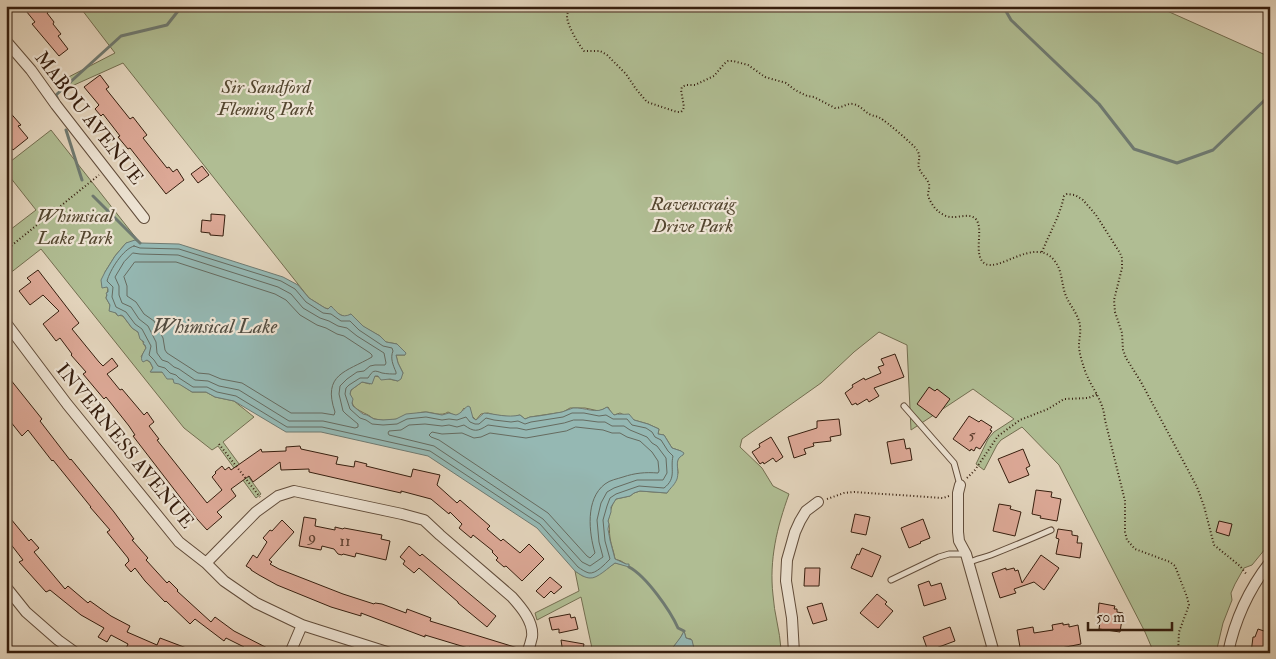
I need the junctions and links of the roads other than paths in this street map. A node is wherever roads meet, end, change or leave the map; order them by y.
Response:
1 (6, 41) edge
2 (144, 218) dead end
3 (6, 323) edge
4 (904, 406) dead end
5 (959, 489) joint
6 (818, 502) road end
7 (1051, 530) dead end
8 (967, 559) junction
9 (1270, 562) edge
10 (206, 563) junction
11 (891, 580) dead end
12 (6, 587) edge
13 (302, 625) junction
14 (994, 652) edge
15 (76, 653) edge
16 (290, 653) edge
17 (390, 653) edge
18 (527, 653) edge
19 (794, 653) edge
20 (982, 653) edge
21 (1228, 653) edge

1 - 2 street, MABOU AVENUE
3 - 10 street, INVERNESS AVENUE
4 - 5 lane
5 - 8 street
6 - 19 street
7 - 8 lane
8 - 11 lane
8 - 14 street
9 - 21 street
10 - 13 street, INVERNESS AVENUE
10 - 18 street
12 - 15 street
13 - 16 street
13 - 17 street, INVERNESS AVENUE
14 - 20 lane

